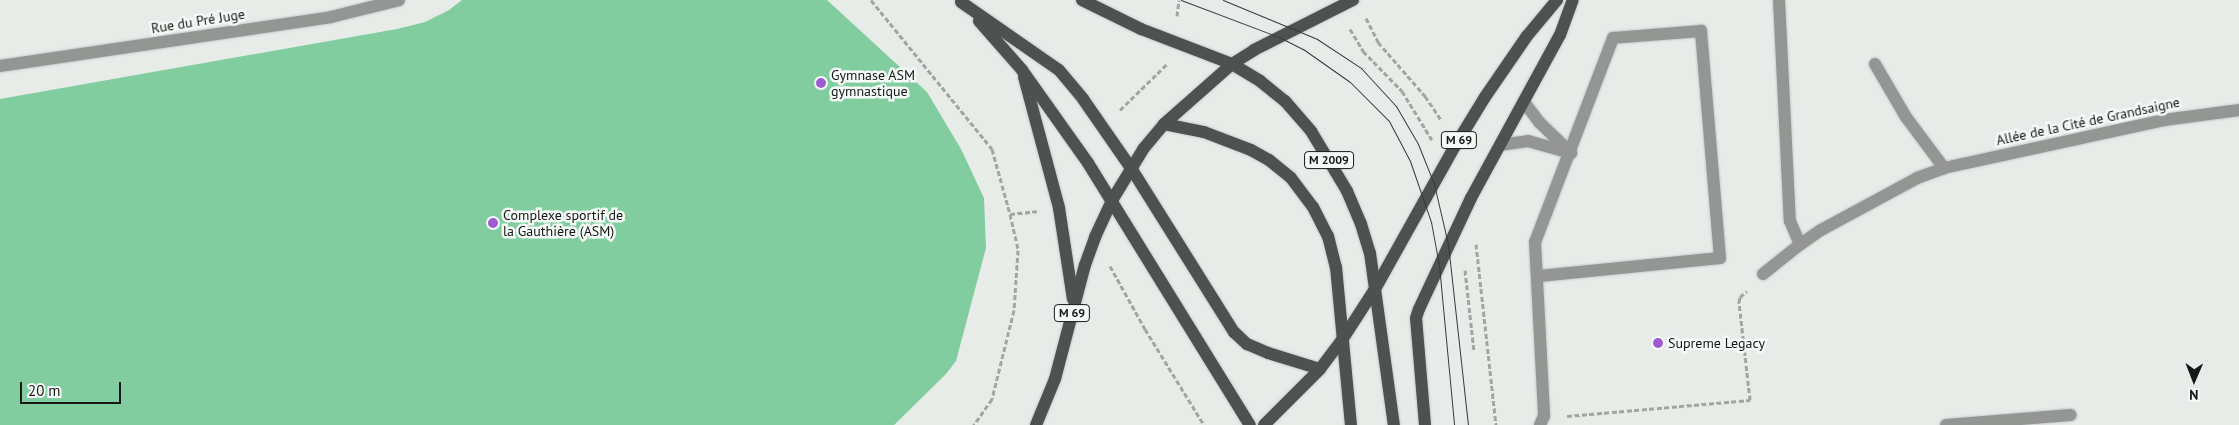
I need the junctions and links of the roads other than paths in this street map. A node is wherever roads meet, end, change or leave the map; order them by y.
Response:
1 (399, 0) edge
2 (1082, 0) edge
3 (1353, 0) edge
4 (1557, 0) edge
5 (1572, 0) edge
6 (1779, 0) edge
7 (960, 1) edge
8 (1232, 64) junction
9 (1875, 64) dead end
10 (0, 66) edge
11 (1022, 70) junction
12 (1524, 102) junction
13 (2239, 110) edge
14 (1164, 124) junction
15 (1500, 145) junction
16 (1571, 153) junction
17 (1131, 168) junction
18 (1944, 168) junction
19 (1111, 202) junction
20 (1800, 244) junction
21 (1763, 274) road end
22 (1539, 276) junction
23 (1375, 289) junction
24 (1074, 304) junction
25 (1342, 340) junction
26 (1320, 368) junction
27 (2071, 416) dead end
28 (1542, 420) edge
29 (1036, 425) edge
30 (1250, 425) edge
31 (1264, 425) edge
32 (1351, 425) edge
33 (1394, 425) edge
34 (1425, 425) edge
35 (1946, 425) edge

1 - 10 street, Rue du Pré Juge
2 - 8 main road, M 2009
3 - 8 main road, M 69
4 - 23 main road, M 69
5 - 12 main road
6 - 20 street
7 - 11 main road
7 - 17 main road
8 - 14 main road, M 69
8 - 23 main road, M 2009
9 - 18 street
11 - 19 main road
11 - 24 main road
12 - 15 main road
12 - 16 street
13 - 18 street, Allée de la Cité de Grandsaigne
14 - 17 main road, M 69
14 - 25 main road
15 - 16 street
15 - 34 main road
16 - 22 street
16 - 22 street
17 - 19 main road, M 69
17 - 26 main road
18 - 20 street, Allée de la Cité de Grandsaigne
19 - 24 main road, M 69
19 - 30 main road
20 - 21 street, Allée de la Cité de Grandsaigne
22 - 28 street
23 - 25 main road, M 69
23 - 33 main road, M 2009
24 - 29 main road, M 69
25 - 26 main road, M 69
25 - 32 main road
26 - 31 main road, M 69
27 - 35 street

